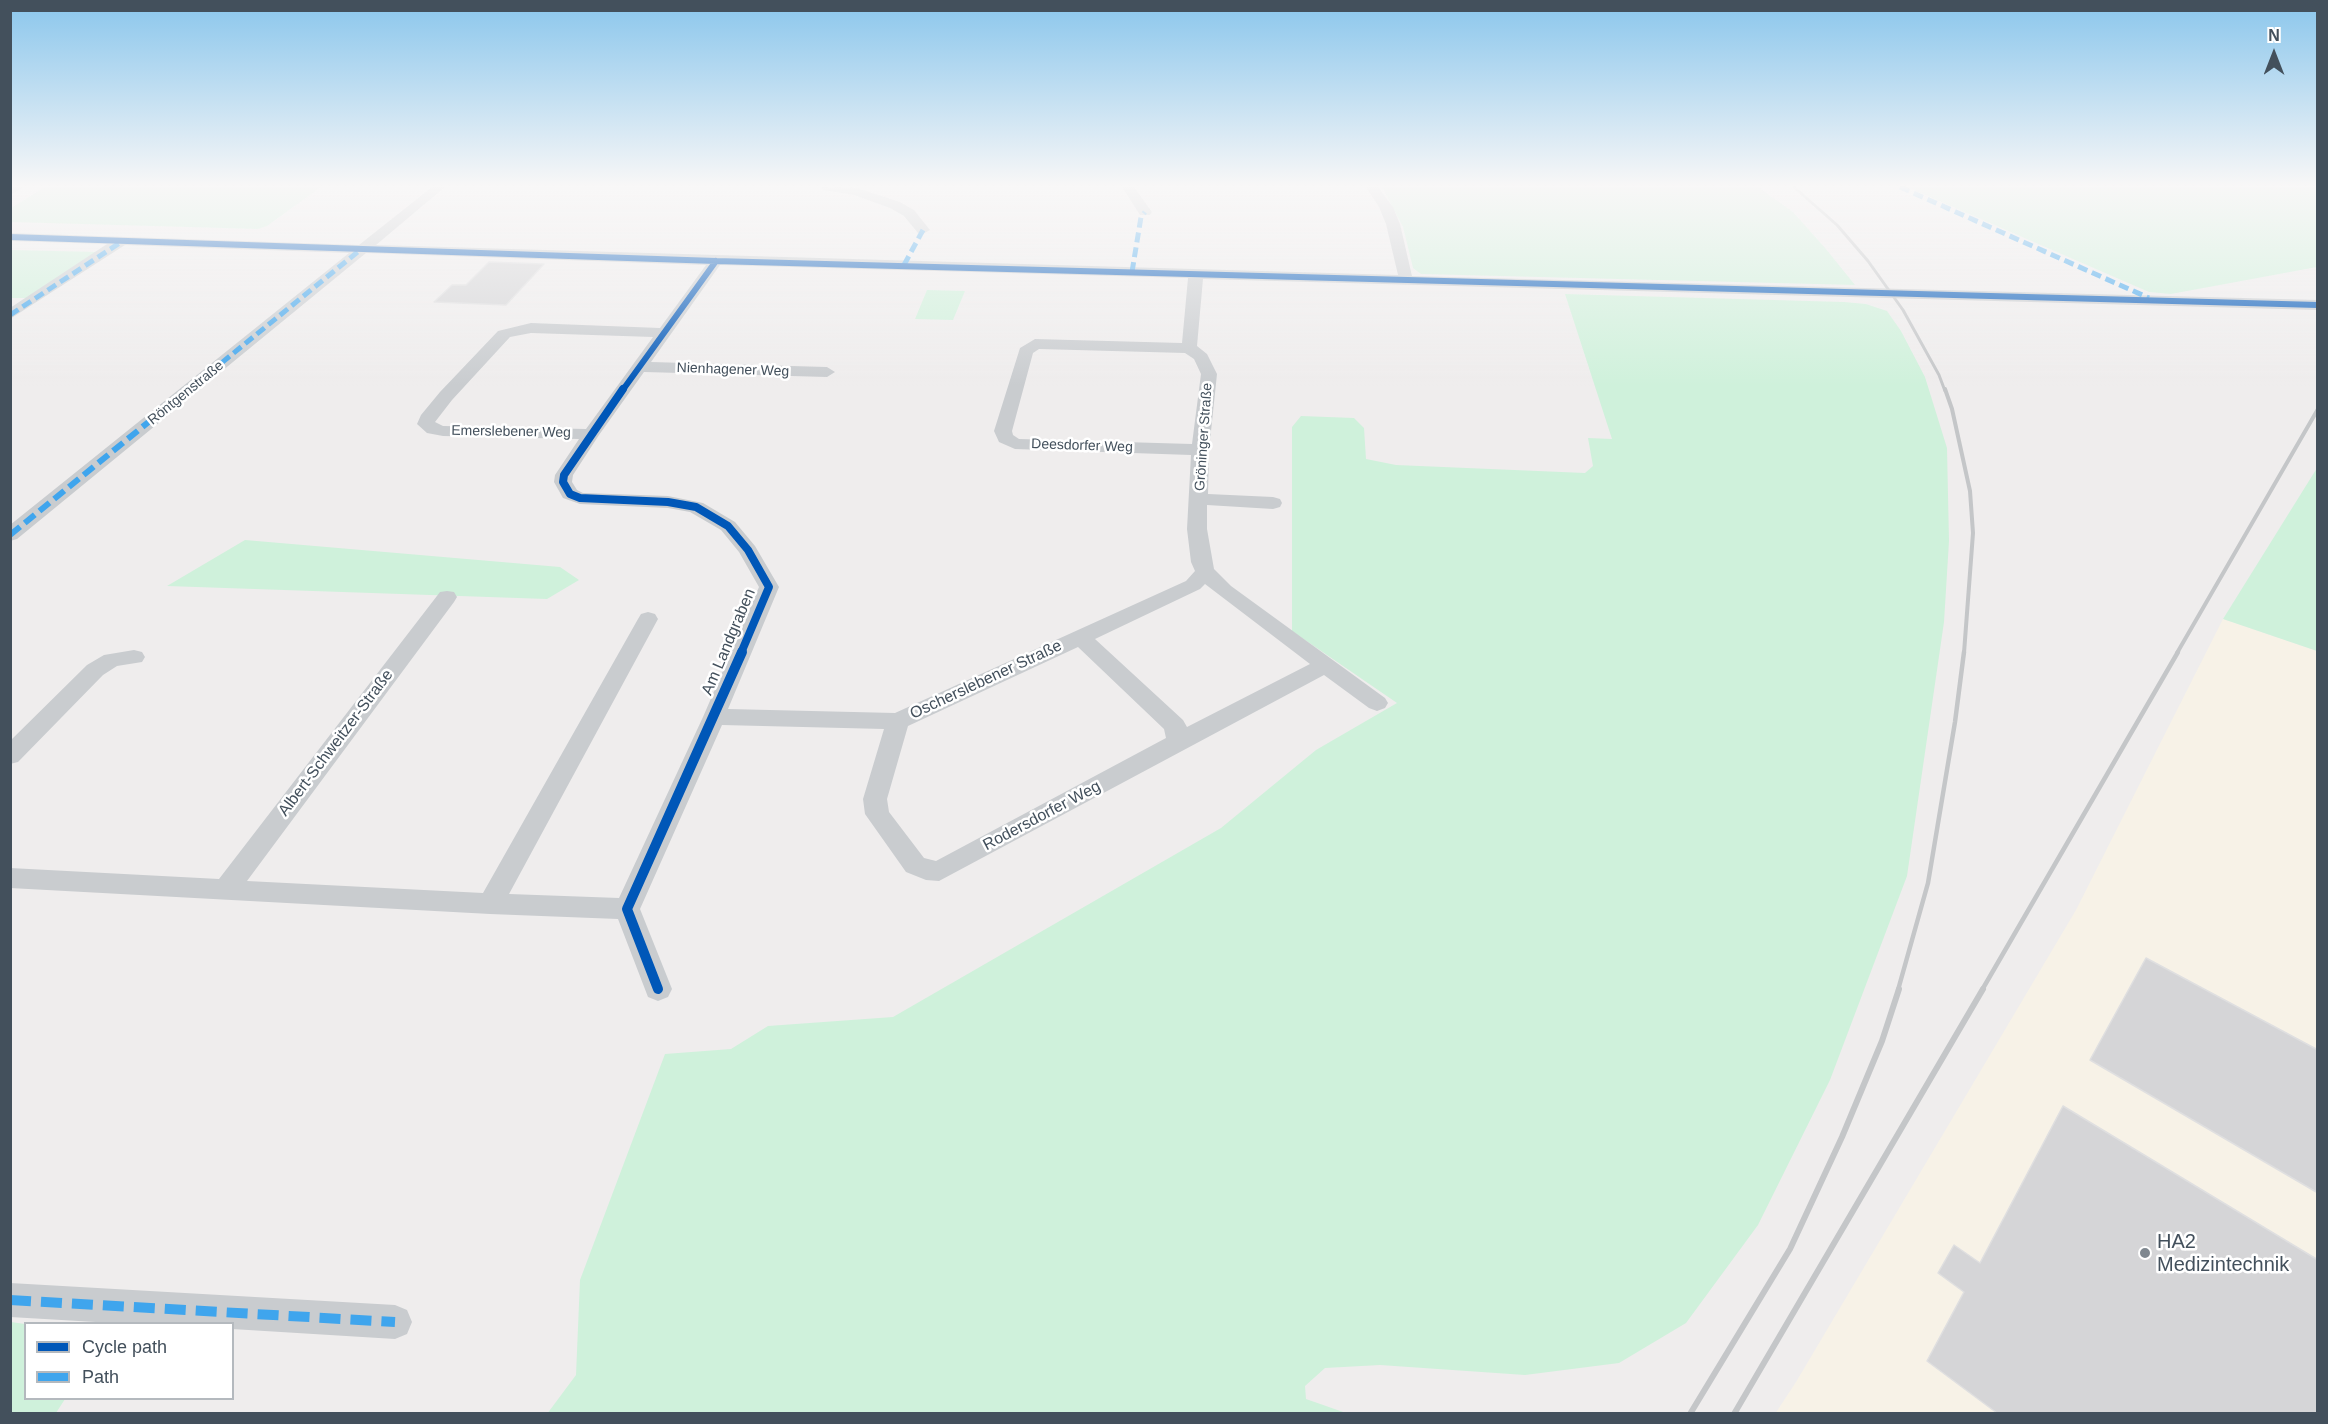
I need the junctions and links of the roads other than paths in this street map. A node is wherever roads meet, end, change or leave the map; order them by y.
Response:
1 (103, 253) edge
2 (356, 253) edge
3 (472, 253) edge
4 (1400, 253) edge
5 (716, 261) junction
6 (1196, 274) junction
7 (1406, 280) junction
8 (2318, 305) edge
9 (10, 315) edge
10 (664, 333) junction
11 (1189, 348) junction
12 (639, 367) junction
13 (827, 372) dead end
14 (591, 434) junction
15 (1200, 450) junction
16 (1200, 499) junction
17 (1273, 503) dead end
18 (10, 535) edge
19 (1205, 572) junction
20 (447, 597) dead end
21 (648, 619) dead end
22 (1080, 637) junction
23 (134, 657) dead end
24 (1325, 665) junction
25 (1377, 703) dead end
26 (714, 717) junction
27 (898, 721) junction
28 (1178, 742) junction
29 (10, 756) edge
30 (10, 878) edge
31 (226, 889) junction
32 (490, 904) junction
33 (627, 909) junction
34 (658, 989) dead end
35 (10, 1300) edge
36 (394, 1322) dead end

1 - 9 street
2 - 18 street, Röntgenstraße
3 - 5 street
4 - 7 street
5 - 6 street
5 - 10 street, Am Landgraben
6 - 7 street
6 - 11 street
7 - 8 street
10 - 12 street, Am Landgraben
10 - 14 street, Emerslebener Weg
11 - 15 street, Gröninger Straße
11 - 15 street, Deesdorfer Weg
12 - 13 street, Nienhagener Weg
12 - 14 street, Am Landgraben
14 - 26 street, Am Landgraben
15 - 16 street, Gröninger Straße
16 - 17 street, Gröninger Straße
16 - 19 street, Gröninger Straße
19 - 22 street, Oscherslebener Straße
19 - 24 street
20 - 31 street, Albert-Schweitzer-Straße
21 - 32 street
22 - 27 street, Oscherslebener Straße
22 - 28 street
23 - 29 street
24 - 25 street
24 - 28 street
26 - 27 street, Oscherslebener Straße
26 - 33 street, Am Landgraben
27 - 28 street, Rodersdorfer Weg
30 - 31 street
31 - 32 street
32 - 33 street
33 - 34 street
35 - 36 street

